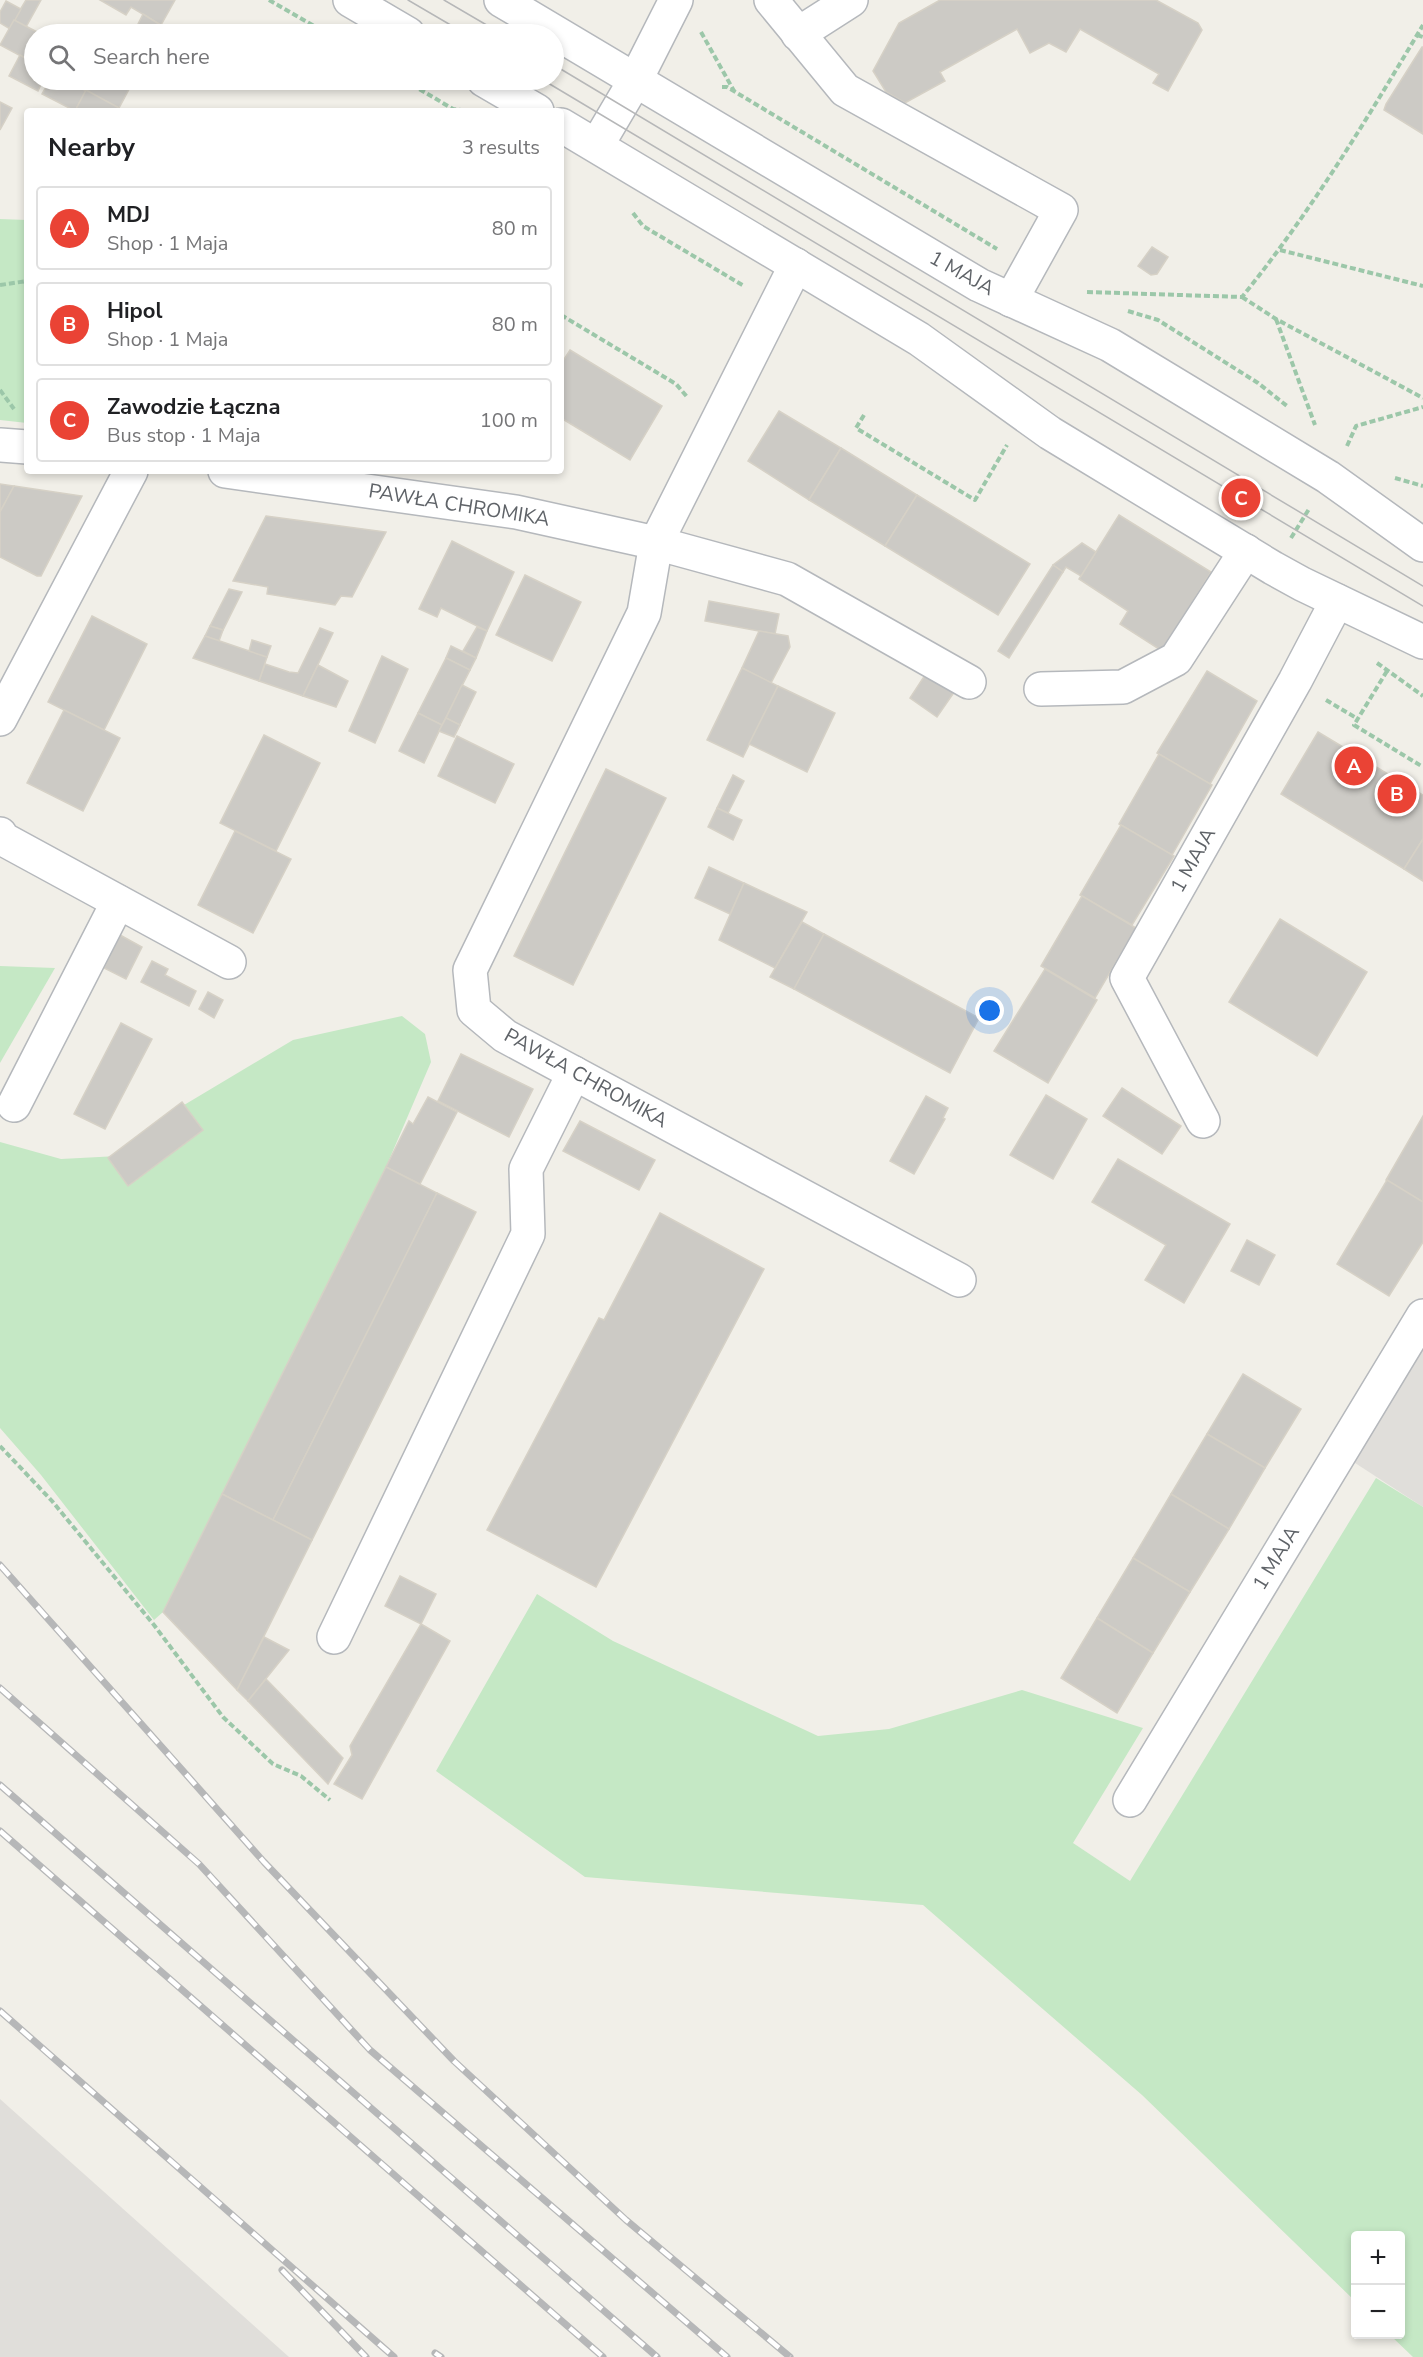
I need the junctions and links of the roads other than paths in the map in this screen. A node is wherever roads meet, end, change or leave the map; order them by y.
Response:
1 (350, 0) edge
2 (501, 0) edge
3 (676, 0) edge
4 (771, 0) edge
5 (851, 0) edge
6 (391, 24) edge
7 (542, 24) edge
8 (798, 34) junction
9 (564, 37) edge
10 (636, 79) junction
11 (501, 90) edge
12 (532, 108) edge
13 (564, 127) edge
14 (597, 145) junction
15 (796, 265) junction
16 (1011, 300) junction
17 (0, 445) edge
18 (24, 447) edge
19 (129, 474) edge
20 (246, 474) edge
21 (656, 543) junction
22 (1423, 545) edge
23 (1246, 551) junction
24 (1337, 601) junction
25 (1423, 642) edge
26 (969, 682) dead end
27 (1041, 689) dead end
28 (0, 719) edge
29 (0, 834) edge
30 (118, 902) junction
31 (229, 962) dead end
32 (574, 1073) junction
33 (14, 1105) dead end
34 (1203, 1121) dead end
35 (959, 1280) dead end
36 (1423, 1316) edge
37 (333, 1636) dead end
38 (1130, 1800) dead end

1 - 6 street
2 - 7 street, 1 MAJA
3 - 10 street
4 - 8 street
5 - 8 street
8 - 16 street
9 - 10 street, 1 MAJA
10 - 14 street
10 - 16 street, 1 MAJA
11 - 12 street
13 - 14 street
14 - 15 street
15 - 21 street, PAWŁA CHROMIKA
15 - 23 street
16 - 22 street, 1 MAJA
17 - 18 street
19 - 28 street
20 - 21 street, PAWŁA CHROMIKA
21 - 26 street
21 - 32 street, PAWŁA CHROMIKA
23 - 24 street
23 - 27 street
24 - 25 street
24 - 34 street, 1 MAJA
29 - 30 street
30 - 31 street
30 - 33 street
32 - 35 street, PAWŁA CHROMIKA
32 - 37 street
36 - 38 street, 1 MAJA

